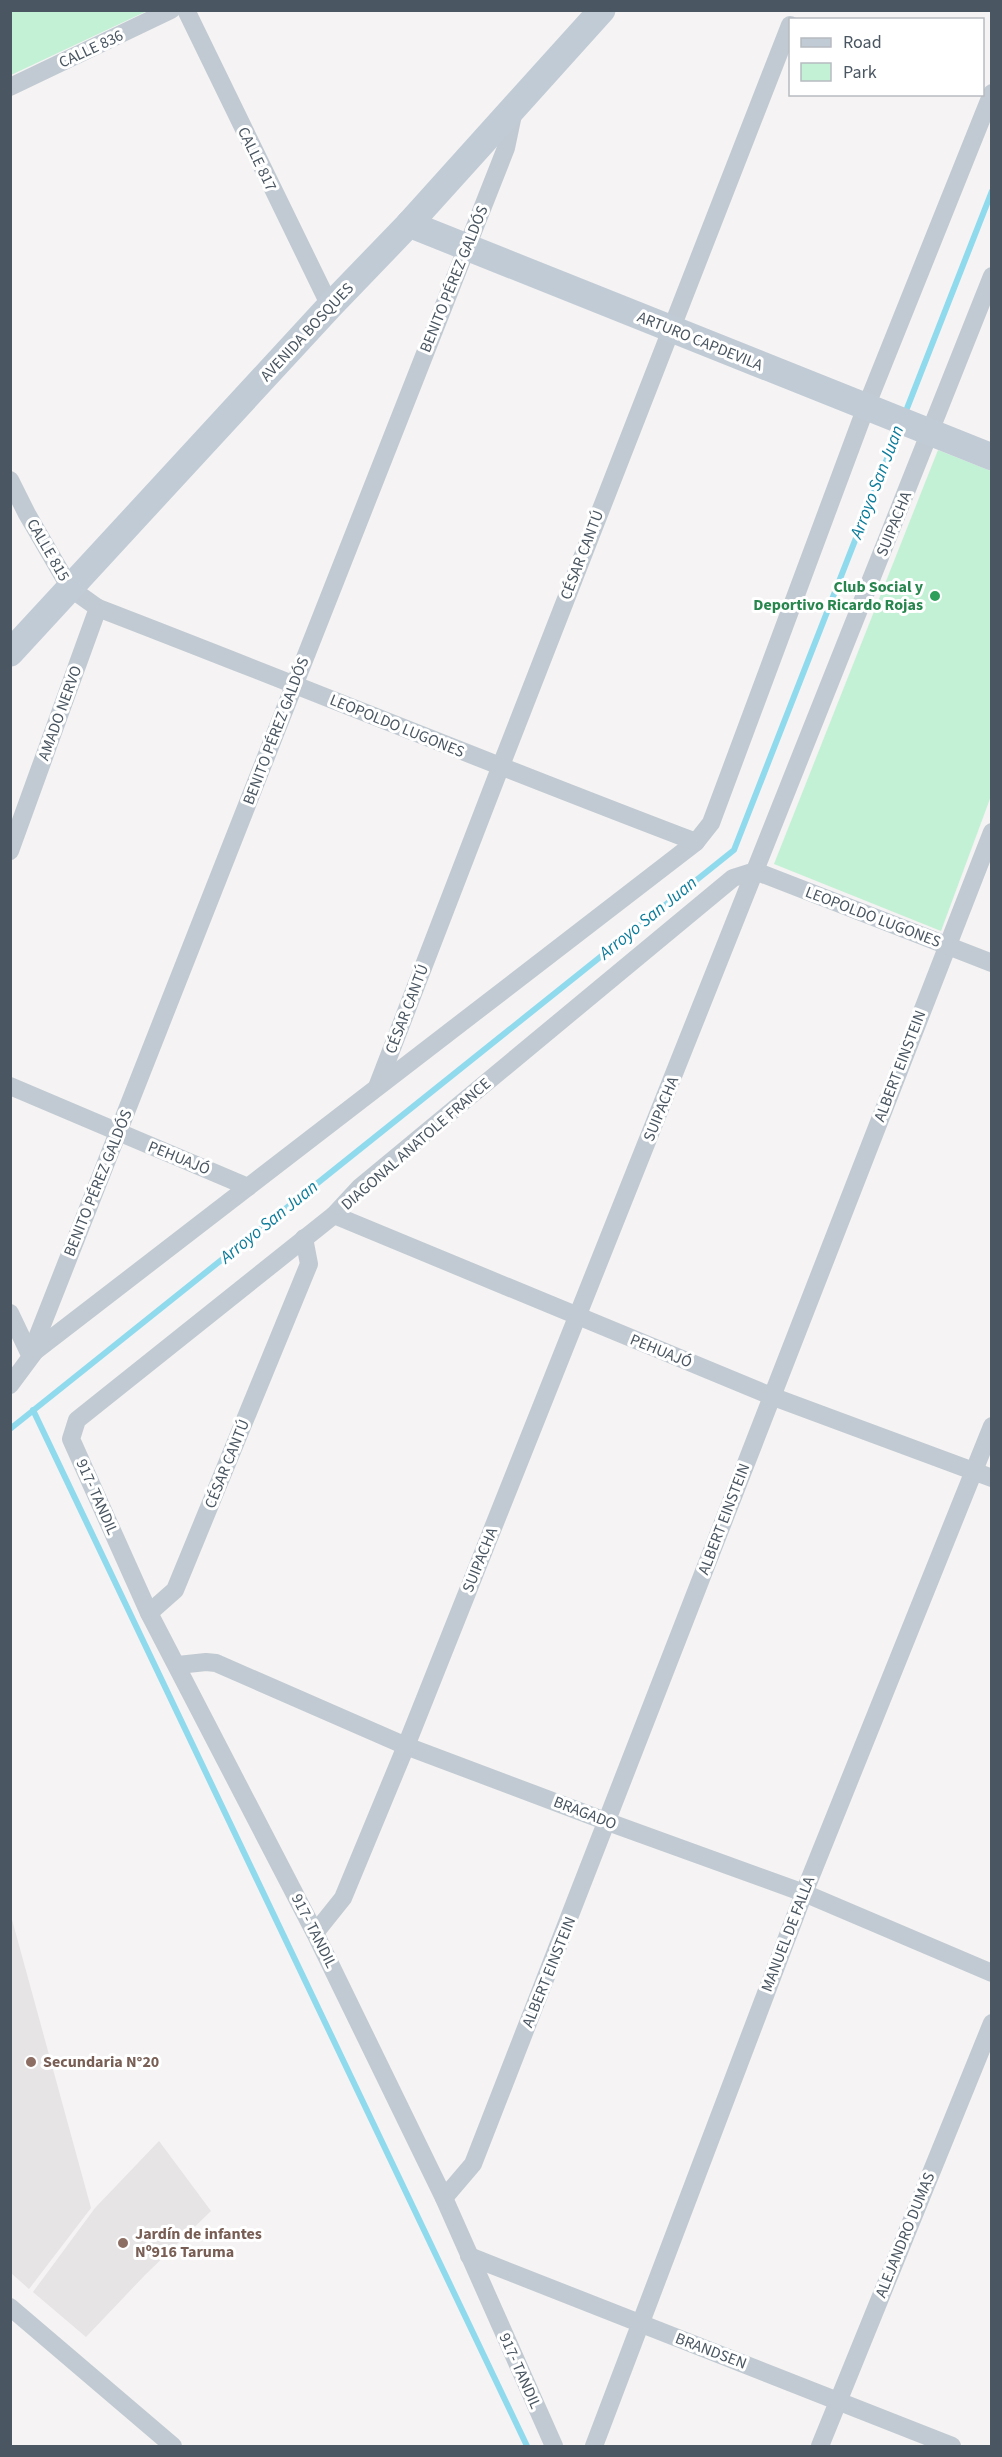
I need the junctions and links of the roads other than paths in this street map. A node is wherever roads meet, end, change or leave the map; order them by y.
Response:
1 (171, 10) edge
2 (186, 10) edge
3 (602, 10) edge
4 (789, 28) edge
5 (10, 87) edge
6 (992, 93) edge
7 (515, 106) junction
8 (410, 224) junction
9 (465, 248) junction
10 (992, 276) edge
11 (330, 306) junction
12 (670, 330) junction
13 (873, 410) junction
14 (925, 430) junction
15 (992, 457) edge
16 (10, 480) edge
17 (70, 588) junction
18 (98, 608) junction
19 (10, 653) edge
20 (295, 684) junction
21 (500, 768) junction
22 (992, 832) edge
23 (696, 842) junction
24 (10, 851) edge
25 (755, 871) junction
26 (947, 946) junction
27 (992, 963) edge
28 (10, 1086) edge
29 (377, 1087) junction
30 (118, 1133) junction
31 (248, 1187) junction
32 (334, 1215) junction
33 (304, 1238) junction
34 (10, 1313) edge
35 (578, 1317) junction
36 (33, 1352) junction
37 (10, 1385) edge
38 (771, 1396) junction
39 (77, 1420) joint
40 (992, 1426) edge
41 (974, 1471) junction
42 (992, 1478) edge
43 (149, 1613) junction
44 (177, 1665) junction
45 (406, 1746) junction
46 (608, 1822) junction
47 (804, 1893) junction
48 (315, 1933) junction
49 (992, 1973) edge
50 (992, 2023) edge
51 (444, 2198) junction
52 (469, 2256) junction
53 (10, 2307) edge
54 (641, 2324) junction
55 (838, 2401) junction
56 (173, 2446) edge
57 (554, 2446) edge
58 (594, 2446) edge
59 (820, 2446) edge
60 (952, 2446) edge

1 - 5 street, CALLE 836
2 - 11 street, CALLE 817
3 - 7 main road, AVENIDA BOSQUES
4 - 12 street, CÉSAR CANTÚ
6 - 13 street
7 - 8 main road, AVENIDA BOSQUES
7 - 9 street, BENITO PÉREZ GALDÓS
8 - 9 main road, ARTURO CAPDEVILA
8 - 11 main road, AVENIDA BOSQUES
9 - 12 main road, ARTURO CAPDEVILA
9 - 20 street, BENITO PÉREZ GALDÓS
10 - 14 street, SUIPACHA
11 - 17 main road, AVENIDA BOSQUES
12 - 13 main road, ARTURO CAPDEVILA
12 - 21 street, CÉSAR CANTÚ
13 - 14 main road, ARTURO CAPDEVILA
13 - 23 street
14 - 15 main road, ARTURO CAPDEVILA
14 - 25 street, SUIPACHA
16 - 17 street, CALLE 815
17 - 18 street
17 - 19 main road, AVENIDA BOSQUES
18 - 20 street, LEOPOLDO LUGONES
18 - 24 street, AMADO NERVO
20 - 21 street, LEOPOLDO LUGONES
20 - 30 street, BENITO PÉREZ GALDÓS
21 - 23 street, LEOPOLDO LUGONES
21 - 29 street, CÉSAR CANTÚ
22 - 26 street, ALBERT EINSTEIN
23 - 29 street
25 - 26 street, LEOPOLDO LUGONES
25 - 32 street, DIAGONAL ANATOLE FRANCE
25 - 35 street, SUIPACHA
26 - 27 street, LEOPOLDO LUGONES
26 - 38 street, ALBERT EINSTEIN
28 - 30 street, PEHUAJÓ
29 - 31 street
30 - 31 street, PEHUAJÓ
30 - 36 street, BENITO PÉREZ GALDÓS
31 - 36 street
32 - 33 street, DIAGONAL ANATOLE FRANCE
32 - 35 street, PEHUAJÓ
33 - 39 street, DIAGONAL ANATOLE FRANCE
33 - 43 street, CÉSAR CANTÚ
34 - 36 street
35 - 38 street, PEHUAJÓ
35 - 45 street, SUIPACHA
36 - 37 street, BENITO PÉREZ GALDÓS
38 - 41 street, PEHUAJÓ
38 - 46 street, ALBERT EINSTEIN
39 - 43 street, 917- TANDIL
40 - 41 street, MANUEL DE FALLA
41 - 42 street, PEHUAJÓ
41 - 47 street, MANUEL DE FALLA
43 - 44 street, 917- TANDIL
44 - 45 street, BRAGADO
44 - 48 street, 917- TANDIL
45 - 46 street, BRAGADO
45 - 48 street, SUIPACHA
46 - 47 street, BRAGADO
46 - 51 street, ALBERT EINSTEIN
47 - 49 street, BRAGADO
47 - 54 street, MANUEL DE FALLA
48 - 51 street, 917- TANDIL
50 - 55 street, ALEJANDRO DUMAS
51 - 52 street, 917- TANDIL
52 - 54 street, BRANDSEN
52 - 57 street, 917- TANDIL
53 - 56 street
54 - 55 street, BRANDSEN
54 - 58 street, MANUEL DE FALLA
55 - 59 street, ALEJANDRO DUMAS
55 - 60 street, BRANDSEN

